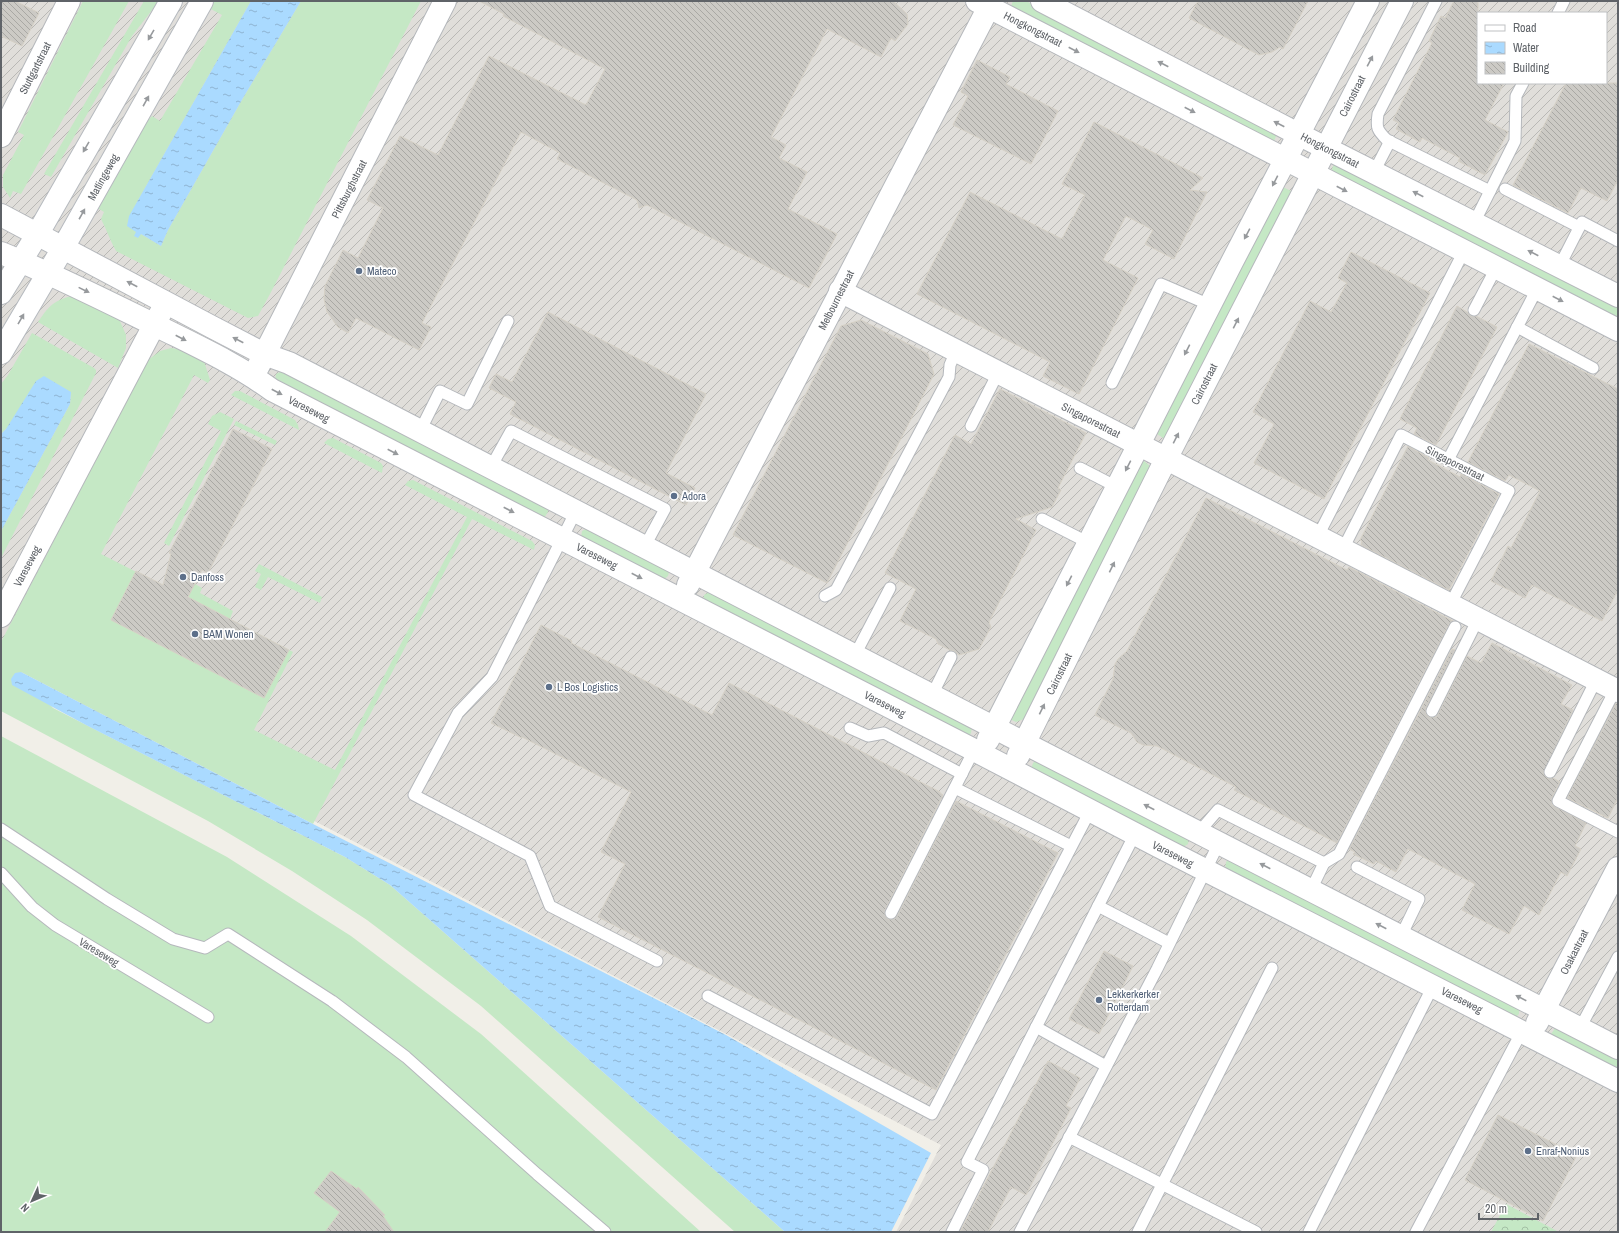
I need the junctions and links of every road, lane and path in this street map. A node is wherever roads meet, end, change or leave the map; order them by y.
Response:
1 (171, 1) edge
2 (202, 1) edge
3 (445, 1) edge
4 (1042, 1) edge
5 (1368, 1) edge
6 (1402, 1) edge
7 (1436, 1) edge
8 (1564, 1) edge
9 (65, 3) edge
10 (986, 3) edge
11 (1558, 12) edge
12 (1522, 84) edge
13 (1298, 134) junction
14 (1, 136) edge
15 (1390, 141) junction
16 (1326, 147) junction
17 (1286, 159) junction
18 (1374, 172) junction
19 (1312, 174) junction
20 (1505, 189) dead end
21 (1490, 191) junction
22 (1, 215) edge
23 (1474, 223) junction
24 (1579, 227) junction
25 (37, 234) junction
26 (1618, 241) edge
27 (63, 248) junction
28 (1464, 251) junction
29 (11, 257) edge
30 (1559, 266) junction
31 (1496, 268) junction
32 (49, 273) junction
33 (1537, 289) junction
34 (840, 292) junction
35 (1, 293) edge
36 (1618, 296) edge
37 (166, 302) junction
38 (1210, 305) junction
39 (1474, 310) dead end
40 (508, 321) dead end
41 (154, 325) junction
42 (1517, 327) junction
43 (1618, 330) edge
44 (956, 351) junction
45 (1, 353) edge
46 (264, 354) junction
47 (1593, 368) dead end
48 (998, 372) junction
49 (253, 376) junction
50 (1112, 383) dead end
51 (971, 426) dead end
52 (420, 431) junction
53 (1139, 444) junction
54 (1166, 458) junction
55 (1448, 460) junction
56 (491, 467) junction
57 (1080, 468) dead end
58 (1117, 487) junction
59 (576, 511) junction
60 (1042, 519) dead end
61 (1318, 536) junction
62 (562, 538) junction
63 (1089, 543) junction
64 (645, 546) junction
65 (1342, 549) junction
66 (695, 572) junction
67 (890, 588) dead end
68 (825, 596) dead end
69 (680, 599) junction
70 (1450, 605) junction
71 (1, 616) edge
72 (1478, 619) junction
73 (1455, 627) dead end
74 (855, 655) junction
75 (951, 657) dead end
76 (1596, 680) junction
77 (1617, 691) edge
78 (932, 694) junction
79 (1432, 711) dead end
80 (850, 728) dead end
81 (995, 728) junction
82 (1024, 744) junction
83 (978, 752) junction
84 (1011, 770) junction
85 (1550, 772) dead end
86 (962, 774) junction
87 (955, 788) junction
88 (1090, 811) junction
89 (1, 828) edge
90 (1199, 832) junction
91 (1618, 832) edge
92 (1135, 834) junction
93 (1219, 842) junction
94 (1071, 846) junction
95 (1324, 863) junction
96 (1357, 867) dead end
97 (1618, 868) edge
98 (1205, 870) junction
99 (1, 873) edge
100 (1311, 890) junction
101 (1098, 906) junction
102 (891, 913) dead end
103 (1401, 936) junction
104 (1169, 943) junction
105 (1618, 957) edge
106 (657, 962) dead end
107 (1272, 968) dead end
108 (1433, 986) junction
109 (708, 996) dead end
110 (1544, 1010) junction
111 (208, 1017) dead end
112 (1036, 1027) junction
113 (1580, 1028) junction
114 (1526, 1033) junction
115 (1618, 1048) edge
116 (1106, 1066) junction
117 (1618, 1081) edge
118 (1069, 1137) junction
119 (1162, 1184) junction
120 (605, 1232) edge
121 (952, 1232) edge
122 (1020, 1232) edge
123 (1138, 1232) edge
124 (1256, 1232) edge
125 (1309, 1232) edge
126 (1416, 1232) edge

1 -> 25 street
27 -> 2 street, Matlingeweg
3 - 46 street, Pittsburghstraat
13 -> 4 street, Hongkongstraat
5 - 13 street
16 -> 6 street, Cairostraat
7 - 15 lane
8 - 11 lane
9 - 14 street, Stuttgartstraat
10 -> 17 street, Hongkongstraat
10 - 34 street, Melbournestraat
12 - 21 lane
13 - 16 street, Hongkongstraat
13 - 17 street
15 - 18 lane
15 - 21 lane
16 - 18 street, Hongkongstraat
16 - 19 street, Cairostraat
17 - 19 street, Hongkongstraat
17 -> 38 street
23 -> 18 street, Hongkongstraat
19 -> 28 street, Hongkongstraat
54 -> 19 street, Cairostraat
20 - 24 lane
21 - 23 lane
22 - 25 street
30 -> 23 street, Hongkongstraat
24 - 26 lane
24 - 30 lane
25 - 27 street
25 - 29 street
27 - 32 street, Matlingeweg
37 -> 27 street
28 - 31 street, Hongkongstraat
28 - 61 lane
29 - 32 street, Vareseweg
29 - 35 street
30 - 36 street, Hongkongstraat
31 - 33 street, Hongkongstraat
31 - 39 lane
32 -> 41 street, Vareseweg
45 -> 32 street, Matlingeweg
33 - 42 lane
33 -> 43 street, Hongkongstraat
34 - 44 street, Singaporestraat
34 - 66 street, Melbournestraat
37 - 41 street, Vareseweg
46 -> 37 street
38 - 50 lane
38 -> 53 street
40 - 52 lane
41 -> 49 street, Vareseweg
41 - 71 street, Vareseweg
42 - 47 lane
42 - 55 lane
44 - 48 street, Singaporestraat
44 - 68 lane
46 - 49 street, Pittsburghstraat
46 - 52 street
48 - 51 lane
48 - 53 street, Singaporestraat
49 -> 62 street, Vareseweg
52 - 56 street
53 - 54 street, Singaporestraat
53 -> 58 street
54 - 61 street, Singaporestraat
82 -> 54 street, Cairostraat
55 - 65 lane, Singaporestraat
55 - 70 lane, Singaporestraat
56 - 59 street
56 - 64 lane
57 - 58 lane
58 - 63 street
59 - 62 lane
59 - 64 street
60 - 63 lane
61 - 65 street, Singaporestraat
62 -> 69 street, Vareseweg
62 - 106 lane
63 -> 81 street
64 - 66 street
65 - 70 street, Singaporestraat
66 - 69 street, Melbournestraat
66 - 74 street
67 - 74 lane
69 - 83 street, Vareseweg
70 - 72 street, Singaporestraat
72 - 76 street, Singaporestraat
72 - 79 lane
73 - 95 lane
74 - 78 street
75 - 78 lane
76 - 77 street, Singaporestraat
76 - 85 lane
77 - 91 lane
78 - 81 street
80 - 86 lane
81 - 82 street
81 - 83 street
82 - 84 street, Cairostraat
90 -> 82 street
83 - 84 street, Vareseweg
83 - 86 lane
84 - 88 street, Vareseweg
86 - 87 lane
87 - 94 lane
87 - 102 lane
88 - 92 street, Vareseweg
88 - 94 lane
89 - 120 lane
90 - 93 street
90 - 95 lane
92 - 98 street, Vareseweg
92 - 101 lane
93 - 98 lane
100 -> 93 street
94 - 109 lane
95 - 100 lane
96 - 103 lane
97 - 110 street, Osakastraat
98 - 104 lane
98 - 108 street, Vareseweg
99 - 111 lane, Vareseweg
103 -> 100 street
101 - 104 lane
101 - 112 lane
110 -> 103 street
104 - 116 lane
105 - 113 lane
107 - 119 lane
108 - 114 street, Vareseweg
108 - 125 lane
110 - 113 street
110 - 114 street, Osakastraat
112 - 116 lane
112 - 121 lane
113 - 115 street
114 - 117 street, Vareseweg
114 - 126 lane
116 - 118 lane
118 - 119 lane
118 - 122 lane
119 - 123 lane
119 - 124 lane

